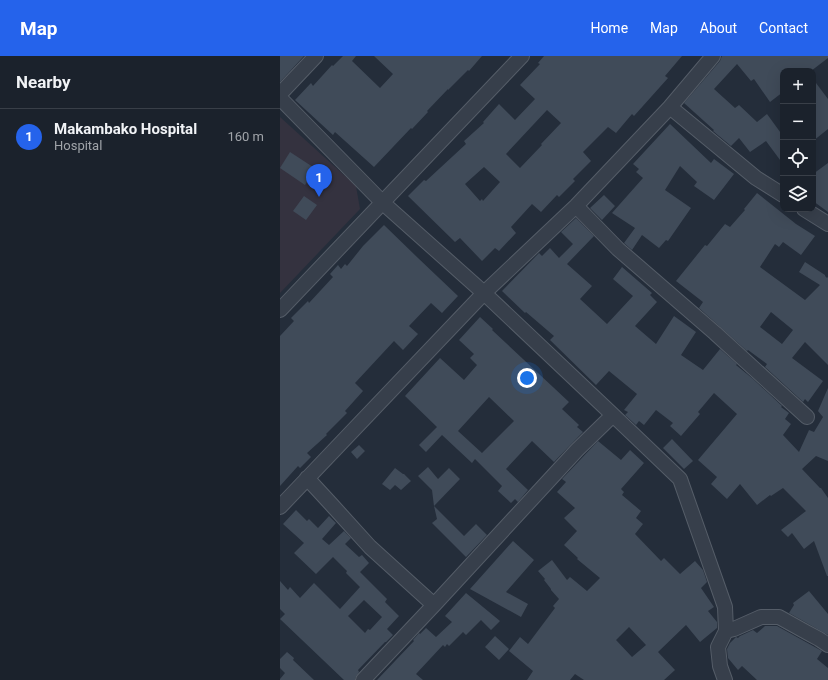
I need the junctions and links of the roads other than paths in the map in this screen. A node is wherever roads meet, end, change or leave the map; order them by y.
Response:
1 (316, 56) edge
2 (522, 56) edge
3 (704, 56) edge
4 (713, 56) edge
5 (280, 94) edge
6 (280, 98) edge
7 (670, 107) junction
8 (780, 193) edge
9 (383, 203) junction
10 (576, 206) junction
11 (809, 212) edge
12 (828, 224) edge
13 (502, 282) dead end
14 (484, 293) junction
15 (280, 310) edge
16 (613, 414) junction
17 (807, 417) dead end
18 (307, 478) junction
19 (280, 507) edge
20 (434, 605) junction
21 (726, 631) junction
22 (828, 645) edge
23 (363, 680) edge
24 (725, 680) edge

1 - 5 street
2 - 9 street
3 - 7 street
4 - 7 street
6 - 9 street
7 - 8 street
7 - 10 street
9 - 14 street
9 - 15 street
10 - 13 street
10 - 14 street
10 - 17 street
11 - 12 street
14 - 16 street
14 - 18 street
16 - 20 street
16 - 21 street
18 - 19 street
18 - 20 street
20 - 23 street
21 - 22 street
21 - 24 street

